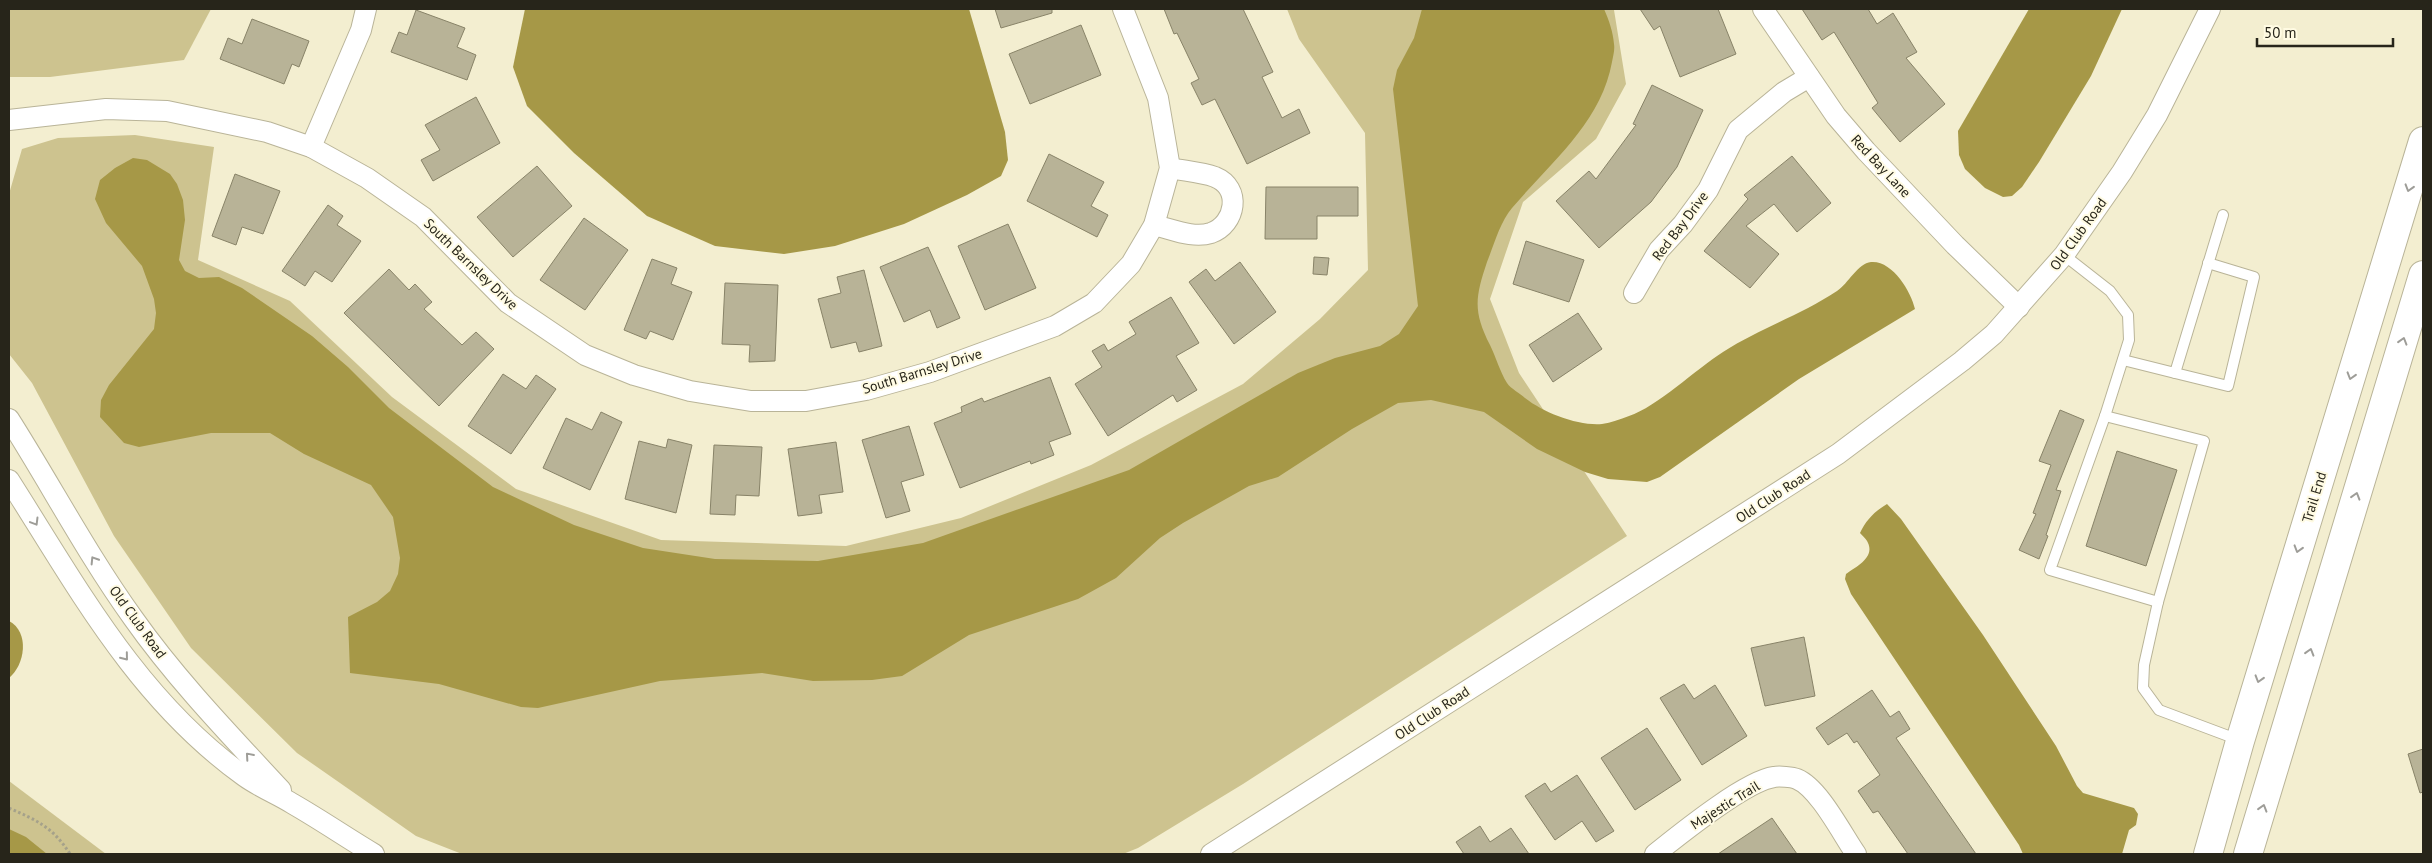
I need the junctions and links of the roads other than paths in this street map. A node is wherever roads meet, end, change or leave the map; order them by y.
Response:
1 (366, 9) edge
2 (1123, 9) edge
3 (1763, 9) edge
4 (2210, 9) edge
5 (1809, 77) junction
6 (9, 120) edge
7 (2423, 141) edge
8 (311, 147) junction
9 (1170, 168) junction
10 (2223, 215) dead end
11 (1154, 225) junction
12 (2064, 255) junction
13 (2208, 263) junction
14 (2423, 275) edge
15 (1634, 293) dead end
16 (2019, 307) junction
17 (2123, 360) junction
18 (2175, 373) junction
19 (2104, 416) junction
20 (9, 419) edge
21 (9, 480) edge
22 (2158, 602) junction
23 (2240, 741) junction
24 (294, 804) junction
25 (374, 854) edge
26 (1211, 854) edge
27 (1655, 854) edge
28 (1856, 854) edge
29 (2208, 854) edge
30 (2248, 854) edge

1 - 8 street
2 - 9 street
3 - 5 street, Red Bay Lane
4 - 12 street, Old Club Road
5 - 15 street, Red Bay Drive
5 - 16 street, Red Bay Lane
6 - 8 street, South Barnsley Drive
7 -> 23 street, Trail End
8 - 11 street, South Barnsley Drive
9 - 11 street
9 - 11 street
10 - 13 lane
12 - 16 street, Old Club Road
12 - 17 lane
13 - 18 lane
13 - 18 lane
30 -> 14 street
16 - 26 street, Old Club Road
17 - 18 lane
17 - 19 lane
19 - 22 lane
19 - 22 lane
24 -> 20 street, Old Club Road
21 -> 24 street, Old Club Road
22 - 23 lane
23 - 29 street, Trail End
24 - 25 street, Old Club Road
27 - 28 street, Majestic Trail

